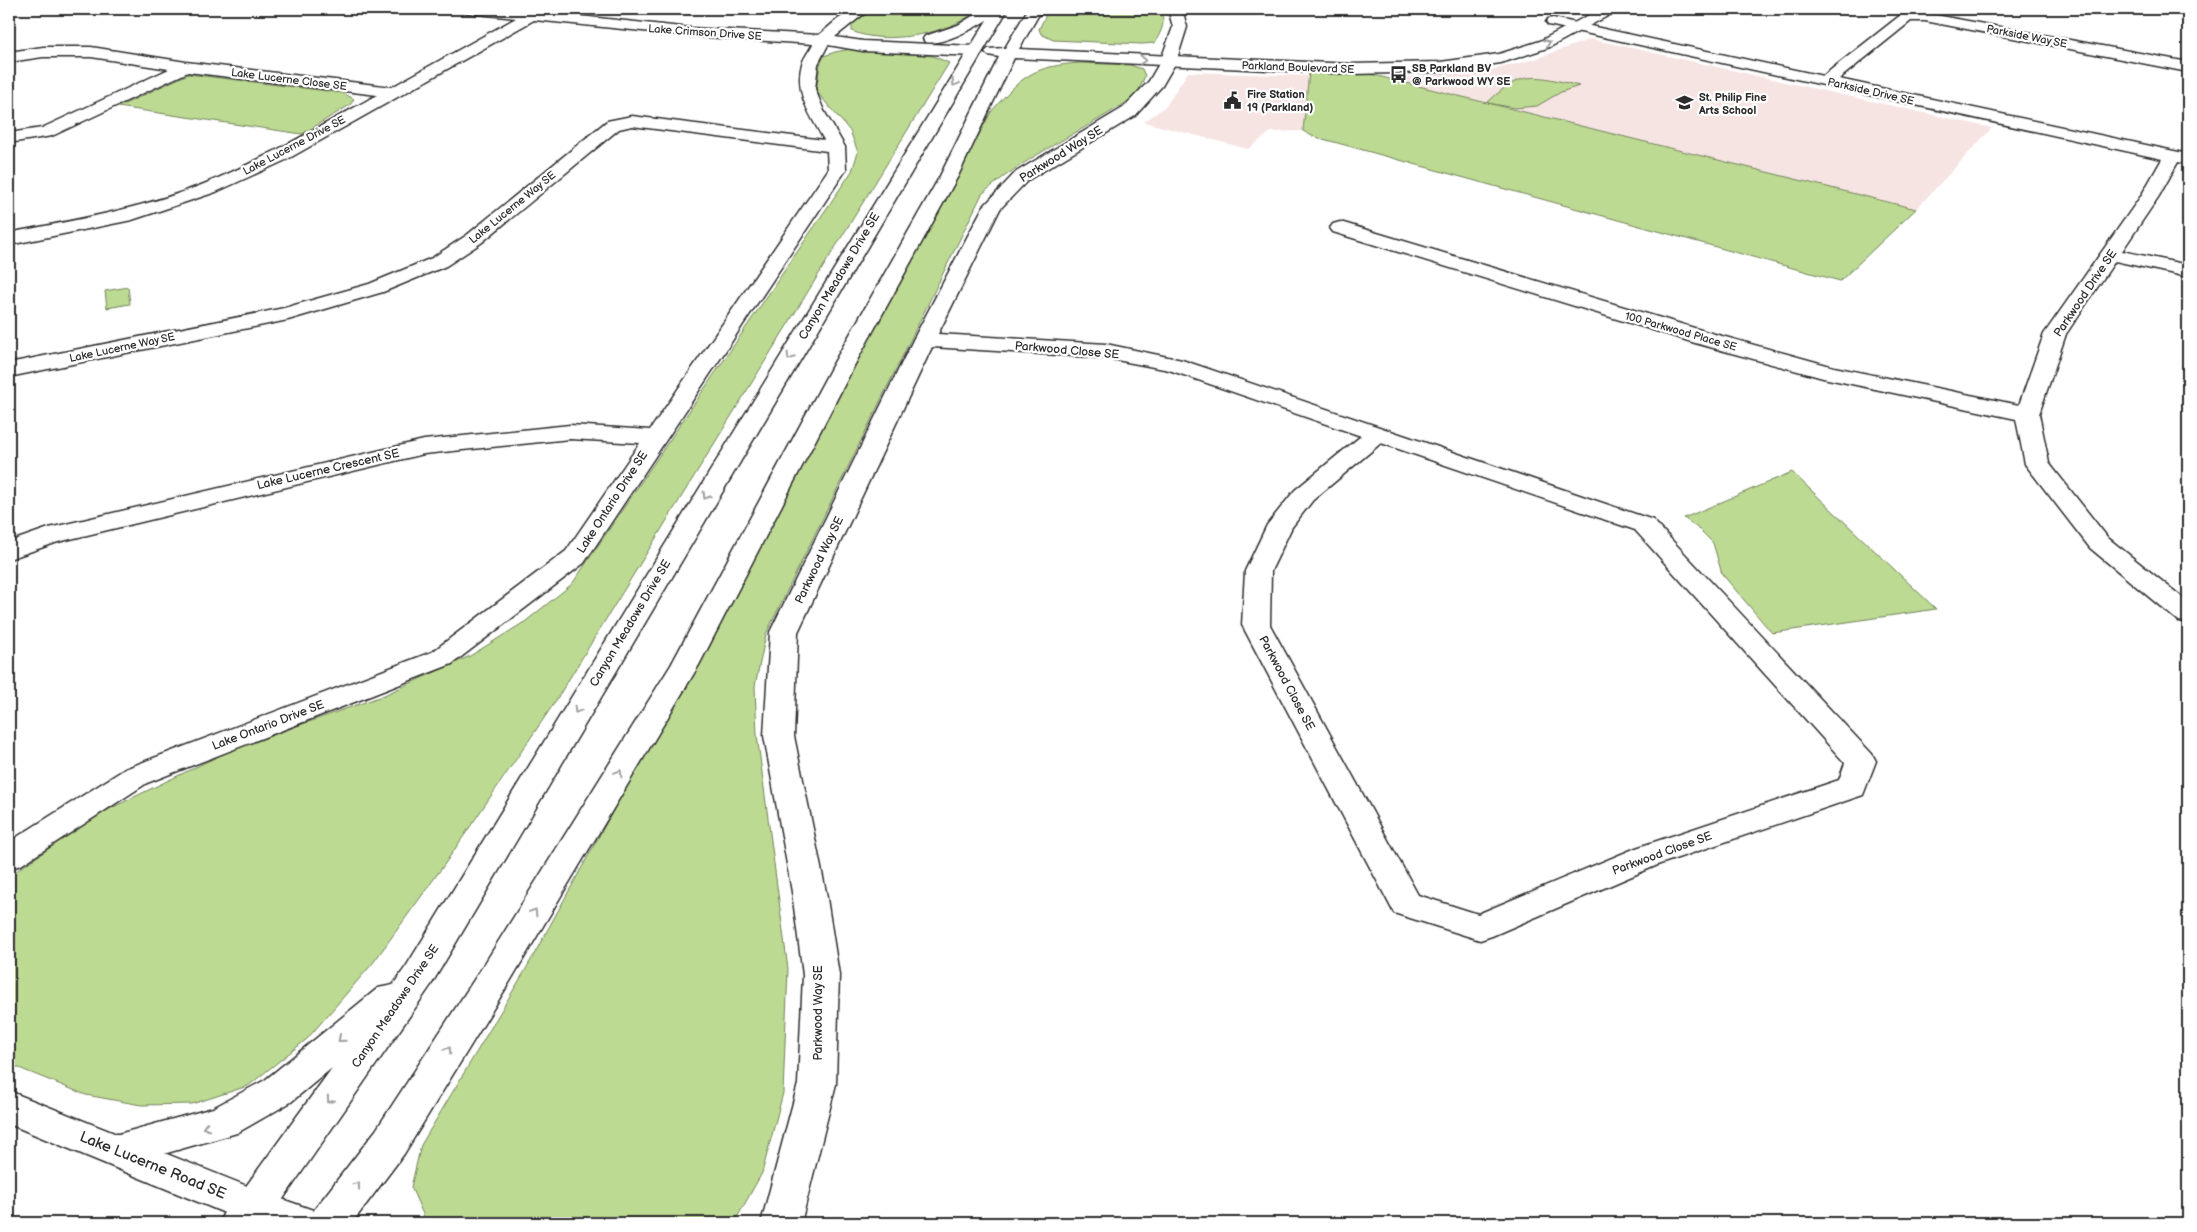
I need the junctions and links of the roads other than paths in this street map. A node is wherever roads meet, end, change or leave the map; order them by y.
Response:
1 (467, 9) edge
2 (863, 9) edge
3 (993, 9) edge
4 (1001, 9) edge
5 (1035, 9) edge
6 (1175, 9) edge
7 (1610, 9) edge
8 (1569, 13) dead end
9 (533, 16) junction
10 (1577, 28) junction
11 (1522, 36) dead end
12 (930, 39) junction
13 (823, 40) junction
14 (977, 46) junction
15 (1479, 47) junction
16 (1012, 48) junction
17 (1077, 56) junction
18 (1170, 56) junction
19 (9, 57) edge
20 (1500, 58) junction
21 (186, 67) junction
22 (2188, 67) edge
23 (1030, 69) dead end
24 (1826, 81) junction
25 (392, 92) junction
26 (9, 138) edge
27 (836, 147) junction
28 (2180, 158) edge
29 (1340, 228) dead end
30 (9, 239) edge
31 (2111, 254) junction
32 (2188, 271) edge
33 (924, 340) junction
34 (9, 370) edge
35 (2027, 414) junction
36 (1378, 434) junction
37 (655, 437) junction
38 (9, 551) edge
39 (2188, 615) edge
40 (9, 857) edge
41 (419, 975) junction
42 (9, 1107) edge
43 (118, 1150) junction
44 (246, 1215) edge
45 (299, 1223) edge
46 (328, 1223) edge
47 (781, 1223) edge

1 - 9 street, Lake Crimson Drive SE
2 - 13 street, Lake Ontario Drive SE
3 - 12 street
4 - 14 street, Canyon Meadows Drive SE
5 - 16 street
6 - 18 street, Parkwood Way SE
7 - 10 street, Parkland Boulevard SE
8 - 10 street, Parkside Drive SE
9 - 13 street, Lake Crimson Drive SE
9 - 25 street, Lake Lucerne Drive SE
20 -> 10 street, Parkland Boulevard SE
10 - 24 street, Parkside Drive SE
11 - 15 street, Parkland Boulevard SE
12 - 13 street, Lake Crimson Drive SE
12 - 14 street, Lake Crimson Drive SE
13 - 14 street, Lake Crimson Drive SE
13 - 27 street, Lake Ontario Drive SE
14 - 16 street, Parkland Boulevard SE
14 -> 41 street, Canyon Meadows Drive SE
15 - 18 street, Parkland Boulevard SE
15 - 20 street
16 - 17 street, Parkland Boulevard SE
16 - 18 street, Parkland Boulevard SE
46 -> 16 street
17 -> 18 street, Parkland Boulevard SE
17 - 23 street
18 - 20 street, Parkland Boulevard SE
18 - 33 street, Parkwood Way SE
19 - 21 street, Lake Lucerne Close SE
21 - 25 street, Lake Lucerne Close SE
21 - 26 street
22 - 24 street, Parkside Way SE
24 - 28 street, Parkside Drive SE
25 - 30 street, Lake Lucerne Drive SE
27 - 34 street, Lake Lucerne Way SE
27 - 37 street, Lake Ontario Drive SE
28 - 31 street, Parkwood Drive SE
29 - 35 street, 100 Parkwood Place SE
31 - 32 street
31 - 35 street, Parkwood Drive SE
33 - 36 street, Parkwood Close SE
33 - 47 street, Parkwood Way SE
35 - 39 street
36 - 36 street, Parkwood Close SE
37 - 38 street, Lake Lucerne Crescent SE
37 - 40 street, Lake Ontario Drive SE
41 -> 43 street
41 -> 44 street, Canyon Meadows Drive SE
42 - 43 street, Lake Lucerne Road SE
43 - 44 street, Lake Lucerne Road SE
44 - 45 street, Lake Lucerne Road SE

